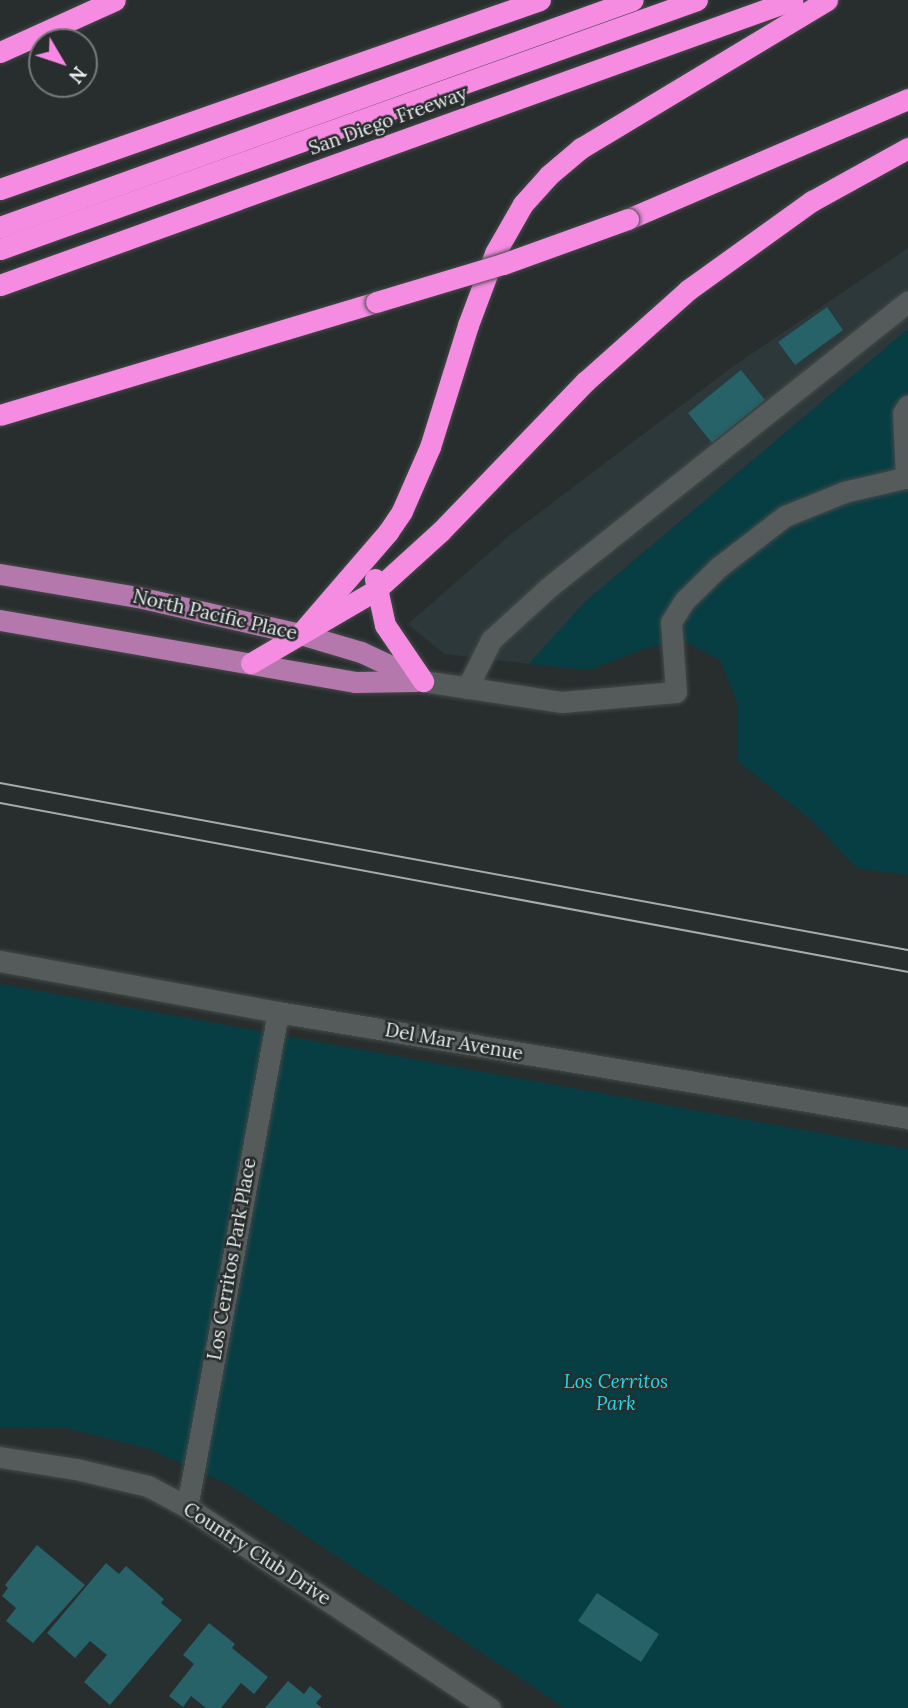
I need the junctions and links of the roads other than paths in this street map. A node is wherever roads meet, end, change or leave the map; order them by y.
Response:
1 (115, 0) edge
2 (540, 0) edge
3 (633, 0) edge
4 (697, 0) edge
5 (792, 0) edge
6 (827, 0) edge
7 (0, 52) edge
8 (908, 99) edge
9 (908, 148) edge
10 (0, 189) edge
11 (0, 227) edge
12 (0, 249) edge
13 (0, 285) edge
14 (908, 301) edge
15 (908, 405) edge
16 (0, 415) edge
17 (907, 477) edge
18 (372, 552) junction
19 (0, 574) edge
20 (376, 590) junction
21 (0, 620) edge
22 (300, 634) junction
23 (251, 663) junction
24 (423, 681) junction
25 (467, 688) junction
26 (0, 961) edge
27 (278, 1012) junction
28 (908, 1118) edge
29 (0, 1457) edge
30 (187, 1507) junction
31 (490, 1708) edge

1 - 7 highway
2 - 10 highway
3 - 11 highway
4 - 12 highway
5 - 13 highway, San Diego Freeway
6 - 18 highway
8 - 16 highway, bridge
9 - 20 highway
14 - 25 street
15 - 17 street
17 - 25 street, North Pacific Place
18 - 20 highway
18 - 22 highway
19 - 22 main road, North Pacific Place
20 - 22 highway
20 - 24 highway
21 - 23 main road, North Pacific Place
22 - 23 highway
22 - 24 main road, North Pacific Place
23 - 24 main road, North Pacific Place
24 - 25 street, North Pacific Place
26 - 27 street, Del Mar Avenue
27 - 28 street, Del Mar Avenue
27 - 30 street, Los Cerritos Park Place
29 - 30 street, Country Club Drive
30 - 31 street, Country Club Drive

